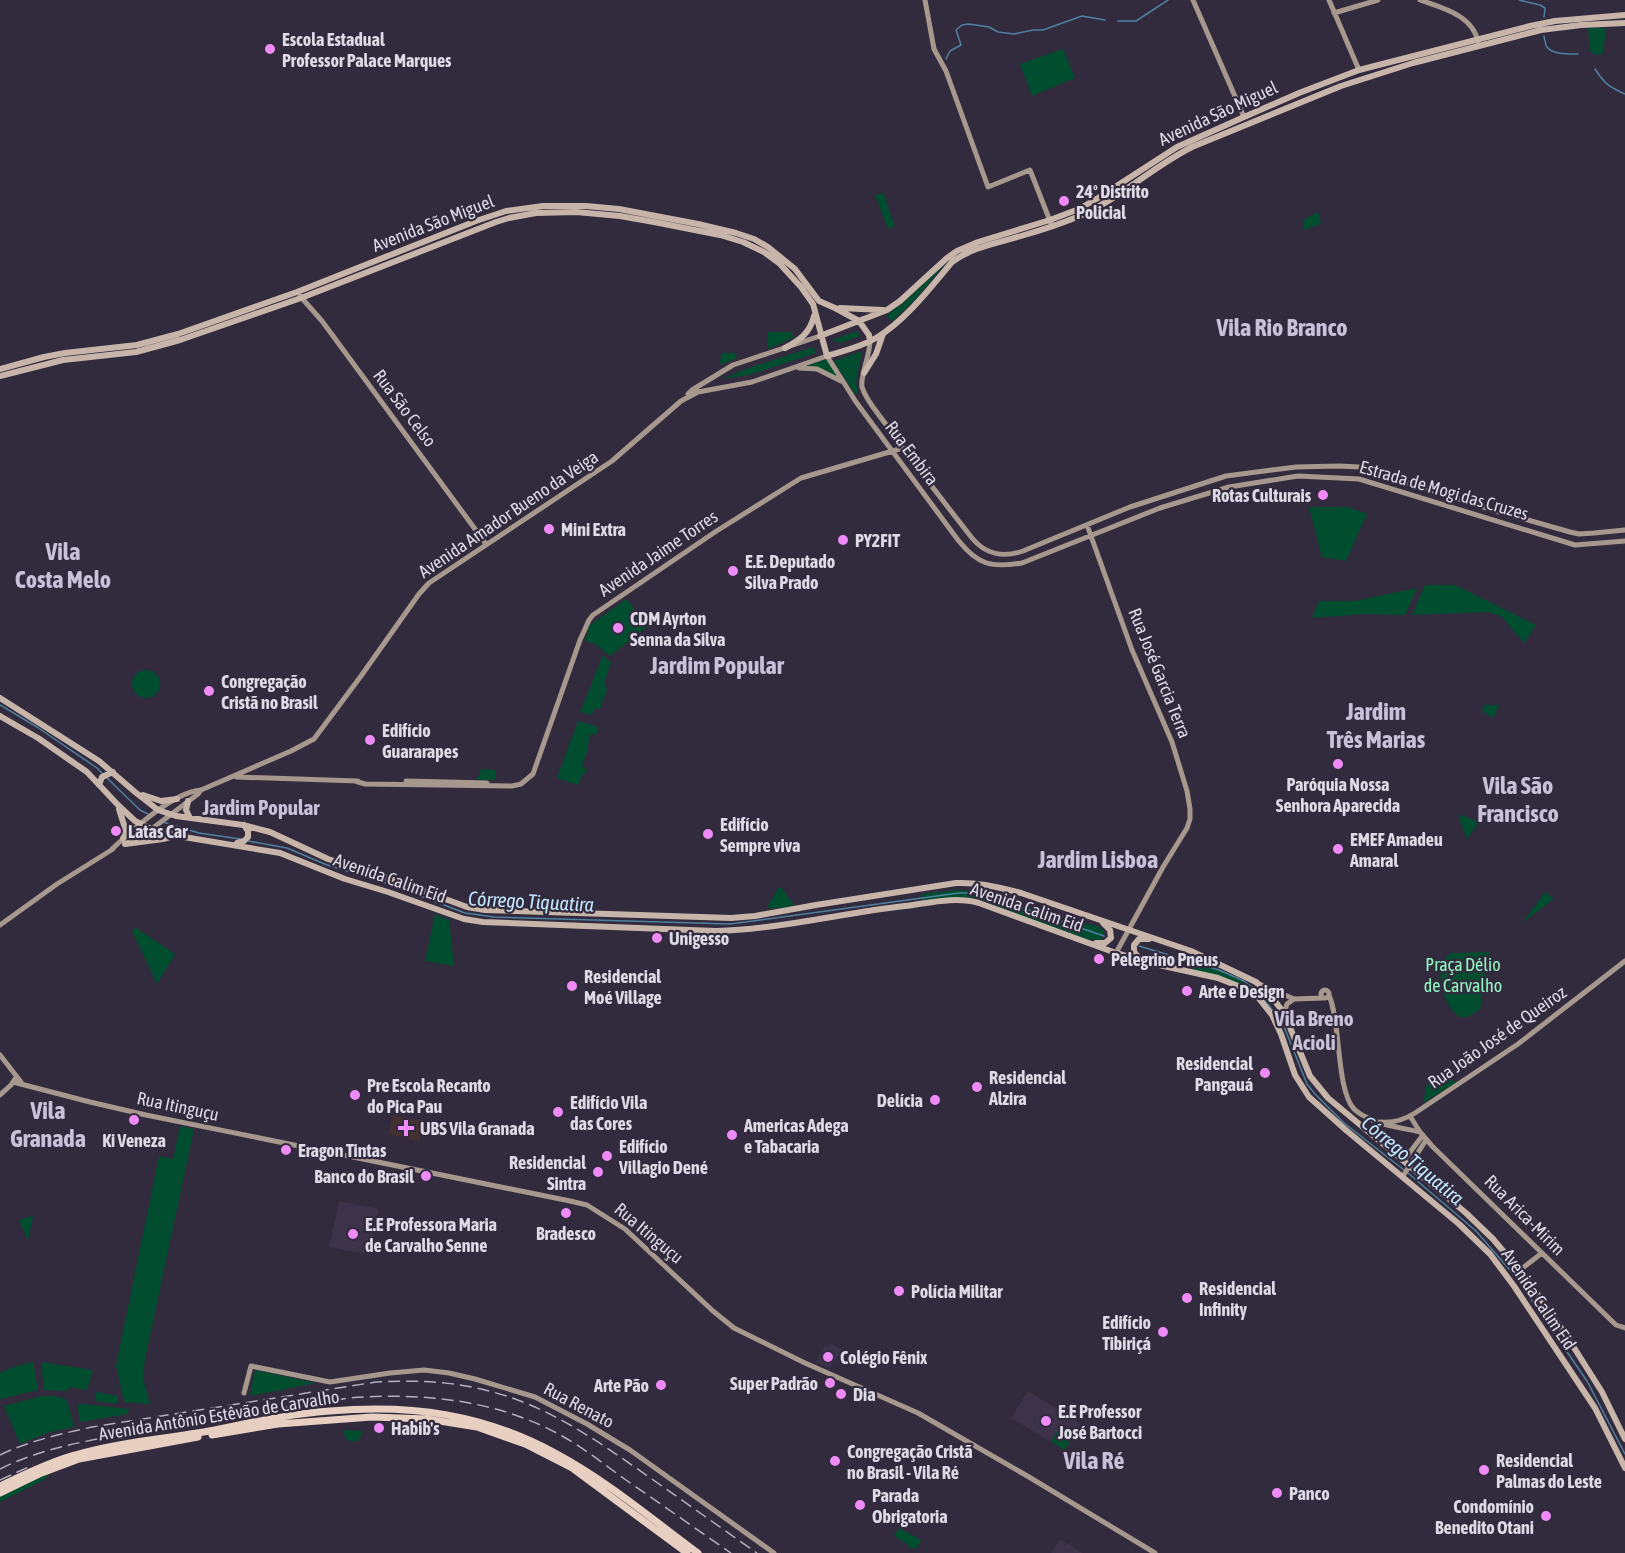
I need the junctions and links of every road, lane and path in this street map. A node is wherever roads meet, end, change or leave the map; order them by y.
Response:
1 (925, 0) edge
2 (1193, 0) edge
3 (1329, 0) edge
4 (1378, 0) edge
5 (1420, 0) edge
6 (1334, 13) junction
7 (1625, 15) edge
8 (1625, 23) edge
9 (1478, 42) junction
10 (1359, 70) junction
11 (1341, 86) junction
12 (1244, 117) junction
13 (1164, 154) junction
14 (1157, 167) junction
15 (1051, 223) junction
16 (299, 295) junction
17 (835, 308) junction
18 (887, 310) junction
19 (815, 312) junction
20 (859, 321) junction
21 (883, 334) junction
22 (820, 336) junction
23 (870, 341) junction
24 (785, 348) junction
25 (843, 352) junction
26 (827, 356) junction
27 (0, 369) edge
28 (789, 369) junction
29 (864, 373) junction
30 (0, 376) edge
31 (843, 382) junction
32 (681, 401) junction
33 (903, 448) junction
34 (891, 451) junction
35 (1087, 525) junction
36 (1625, 530) edge
37 (1091, 536) junction
38 (1625, 541) edge
39 (486, 544) junction
40 (986, 551) joint
41 (980, 562) joint
42 (0, 698) edge
43 (0, 716) edge
44 (110, 773) junction
45 (232, 777) junction
46 (100, 782) junction
47 (201, 790) junction
48 (135, 792) junction
49 (177, 799) junction
50 (188, 801) junction
51 (118, 805) junction
52 (158, 810) junction
53 (169, 815) junction
54 (190, 818) junction
55 (141, 823) junction
56 (245, 827) junction
57 (152, 828) junction
58 (177, 835) junction
59 (124, 841) junction
60 (230, 844) junction
61 (435, 902) junction
62 (1095, 918) junction
63 (0, 925) edge
64 (1129, 929) junction
65 (1161, 940) junction
66 (1081, 941) junction
67 (1116, 953) junction
68 (1625, 962) edge
69 (1150, 963) junction
70 (1256, 982) junction
71 (1294, 999) junction
72 (1284, 1012) junction
73 (0, 1055) edge
74 (14, 1079) junction
75 (24, 1085) junction
76 (8, 1088) junction
77 (0, 1095) edge
78 (1410, 1116) junction
79 (1381, 1122) junction
80 (1423, 1136) junction
81 (1404, 1160) junction
82 (1406, 1171) junction
83 (1542, 1253) junction
84 (1520, 1270) junction
85 (1625, 1328) edge
86 (244, 1393) dead end
87 (357, 1409) junction
88 (335, 1420) junction
89 (1625, 1439) edge
90 (1625, 1468) edge
91 (0, 1486) edge
92 (0, 1493) edge
93 (687, 1553) edge
94 (698, 1553) edge
95 (774, 1553) edge
96 (1155, 1553) edge

1 - 15 main road
2 - 12 main road
3 - 6 main road
4 - 6 main road
5 - 9 main road
6 - 10 main road
7 - 9 main road, Avenida São Miguel
8 - 9 main road, Avenida São Miguel
9 - 10 main road, Avenida São Miguel
9 - 11 main road, Avenida São Miguel
10 - 11 main road
10 - 12 main road, Avenida São Miguel
11 - 14 main road, Avenida São Miguel
12 - 13 main road, Avenida São Miguel
13 - 14 main road
13 - 15 main road, Avenida São Miguel
14 - 15 main road, Avenida São Miguel
15 - 18 main road, Avenida São Miguel
15 - 21 main road, Avenida São Miguel
16 - 17 main road, Avenida São Miguel
16 - 19 main road, Avenida São Miguel
16 - 27 main road, Avenida São Miguel
16 - 30 main road, Avenida São Miguel
16 - 39 main road, Rua São Celso
17 - 18 main road
17 - 20 main road, Avenida São Miguel
18 - 20 main road, Avenida São Miguel
19 - 22 main road, Avenida São Miguel
19 - 24 main road
20 - 22 main road, Avenida São Miguel
20 - 23 main road
21 - 23 main road, Avenida São Miguel
21 - 29 main road
22 - 24 main road, Avenida Amador Bueno da Veiga
22 - 25 main road
22 - 26 main road, Avenida São Miguel
23 - 25 main road, Avenida São Miguel
23 - 29 main road, Rua Embira
24 - 32 main road, Avenida Amador Bueno da Veiga
25 - 26 main road, Avenida São Miguel
26 - 28 main road, Avenida Amador Bueno da Veiga
26 - 31 main road, Rua Embira
28 - 31 main road
28 - 32 main road, Avenida Amador Bueno da Veiga
29 - 33 main road, Rua Embira
31 - 34 main road, Rua Embira
32 - 39 main road, Avenida Amador Bueno da Veiga
33 - 34 main road, Avenida Jaime Torres
33 - 40 main road, Rua Embira
34 - 41 main road, Rua Embira
34 - 45 main road, Avenida Jaime Torres
35 - 36 main road, Estrada de Mogi das Cruzes
35 - 37 main road, Rua José Garcia Terra
35 - 40 main road, Estrada de Mogi das Cruzes
37 - 38 main road, Estrada de Mogi das Cruzes
37 - 41 main road, Estrada de Mogi das Cruzes
37 - 64 main road, Rua José Garcia Terra
39 - 45 main road, Avenida Amador Bueno da Veiga
42 - 44 main road, Avenida Calim Eid
43 - 46 main road, Avenida Calim Eid
44 - 46 main road
44 - 48 main road, Avenida Calim Eid
45 - 47 main road, Avenida Amador Bueno da Veiga
46 - 51 main road, Avenida Calim Eid
47 - 49 main road, Avenida Amador Bueno da Veiga
47 - 50 main road, Avenida Amador Bueno da Veiga
48 - 49 main road
48 - 52 main road, Avenida Calim Eid
49 - 52 main road, Avenida Amador Bueno da Veiga
50 - 53 main road, Avenida Amador Bueno da Veiga
50 - 54 main road
51 - 55 main road, Avenida Calim Eid
51 - 59 main road
52 - 53 main road, Avenida Calim Eid
52 - 55 main road, Avenida Amador Bueno da Veiga
53 - 54 main road, Avenida Calim Eid
53 - 57 main road, Avenida Amador Bueno da Veiga
54 - 56 main road, Avenida Calim Eid
55 - 57 main road, Avenida Calim Eid
55 - 59 main road, Avenida Amador Bueno da Veiga
56 - 60 main road
56 - 61 main road, Avenida Calim Eid
57 - 58 main road, Avenida Calim Eid
57 - 59 main road, Avenida Amador Bueno da Veiga
58 - 59 main road
58 - 60 main road, Avenida Calim Eid
59 - 63 main road, Avenida Amador Bueno da Veiga
60 - 61 main road, Avenida Calim Eid
61 - 62 main road, Avenida Calim Eid
61 - 66 main road, Avenida Calim Eid
62 - 64 main road, Avenida Calim Eid
62 - 66 main road
64 - 65 main road, Avenida Calim Eid
64 - 67 main road
65 - 69 main road
65 - 70 main road, Avenida Calim Eid
66 - 67 main road, Avenida Calim Eid
67 - 69 main road, Avenida Calim Eid
68 - 78 main road, Rua João José de Queiroz
69 - 82 main road, Avenida Calim Eid
70 - 71 main road
70 - 72 main road, Avenida Calim Eid
71 - 72 main road
71 - 79 main road
72 - 81 main road, Avenida Calim Eid
73 - 74 main road
74 - 75 main road
74 - 76 main road
75 - 76 main road
75 - 96 main road, Rua Itinguçu
76 - 77 main road
78 - 79 main road, Rua João José de Queiroz
78 - 80 main road, Rua Arica-Mirim
79 - 80 main road
80 - 81 main road
80 - 82 main road
80 - 83 main road, Rua Arica-Mirim
81 - 82 main road, Avenida Calim Eid
82 - 84 main road, Avenida Calim Eid
82 - 90 main road, Avenida Calim Eid
83 - 84 main road
83 - 85 main road, Rua Arica-Mirim
84 - 89 main road, Avenida Calim Eid
86 - 95 main road, Rua Renato
87 - 88 highway
87 - 91 highway, Avenida Antônio Estêvão de Carvalho
87 - 94 highway, Avenida Antônio Estêvão de Carvalho
88 - 92 highway, Avenida Antônio Estêvão de Carvalho
88 - 93 highway, Avenida Antônio Estêvão de Carvalho

